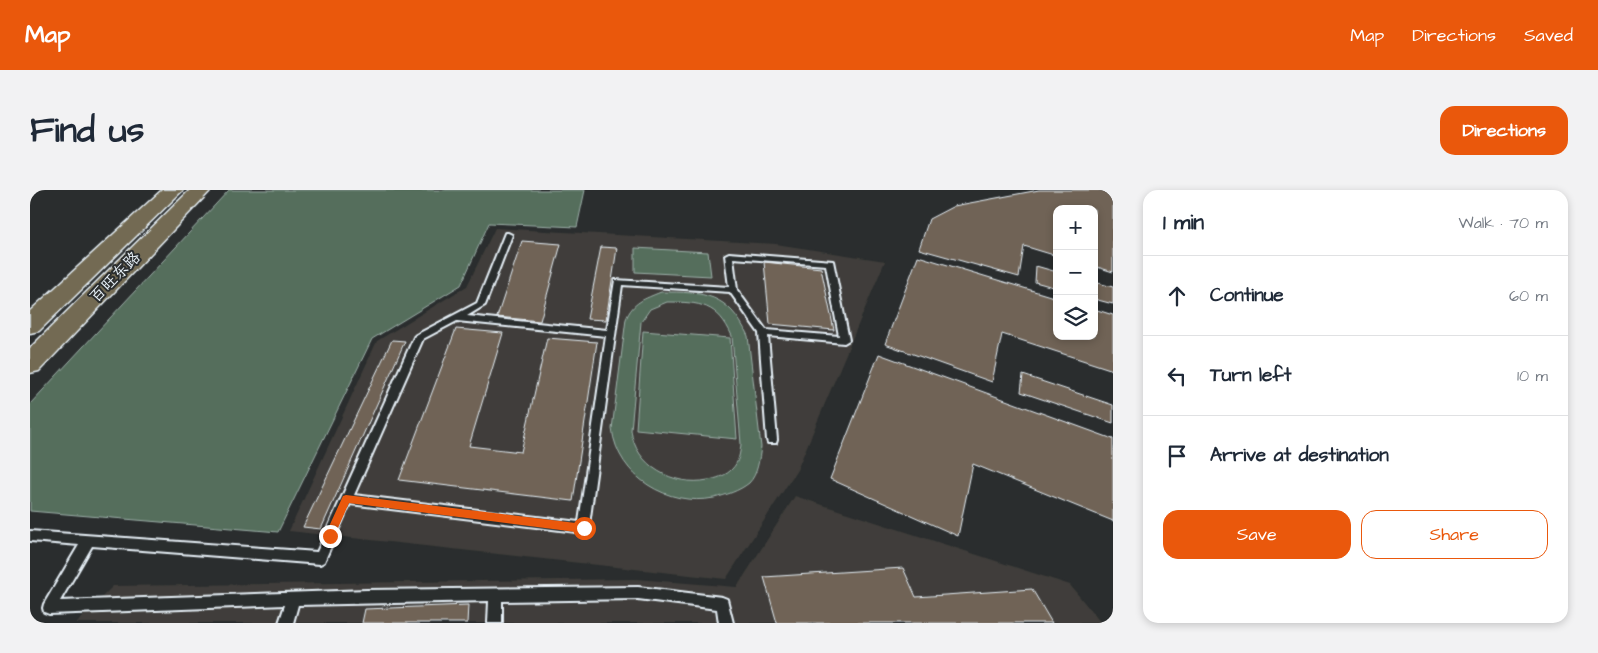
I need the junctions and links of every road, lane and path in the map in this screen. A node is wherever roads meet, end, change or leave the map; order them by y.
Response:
1 (173, 190) edge
2 (201, 190) edge
3 (508, 235) dead end
4 (733, 290) junction
5 (455, 318) junction
6 (30, 325) edge
7 (611, 333) junction
8 (763, 333) junction
9 (30, 364) edge
10 (772, 440) dead end
11 (346, 499) junction
12 (30, 536) edge
13 (89, 540) junction
14 (496, 595) junction
15 (292, 599) junction
16 (286, 623) edge
17 (495, 623) edge
18 (726, 623) edge

1 - 6 main road, 百旺东路
2 - 9 main road, 百旺东路
3 - 5 lane
4 - 7 lane
4 - 8 lane
4 - 8 lane
5 - 7 lane
5 - 11 lane
7 - 11 lane
8 - 10 lane
11 - 13 lane
12 - 13 lane
13 - 15 lane
14 - 15 lane
14 - 17 lane
14 - 18 lane
15 - 16 lane

